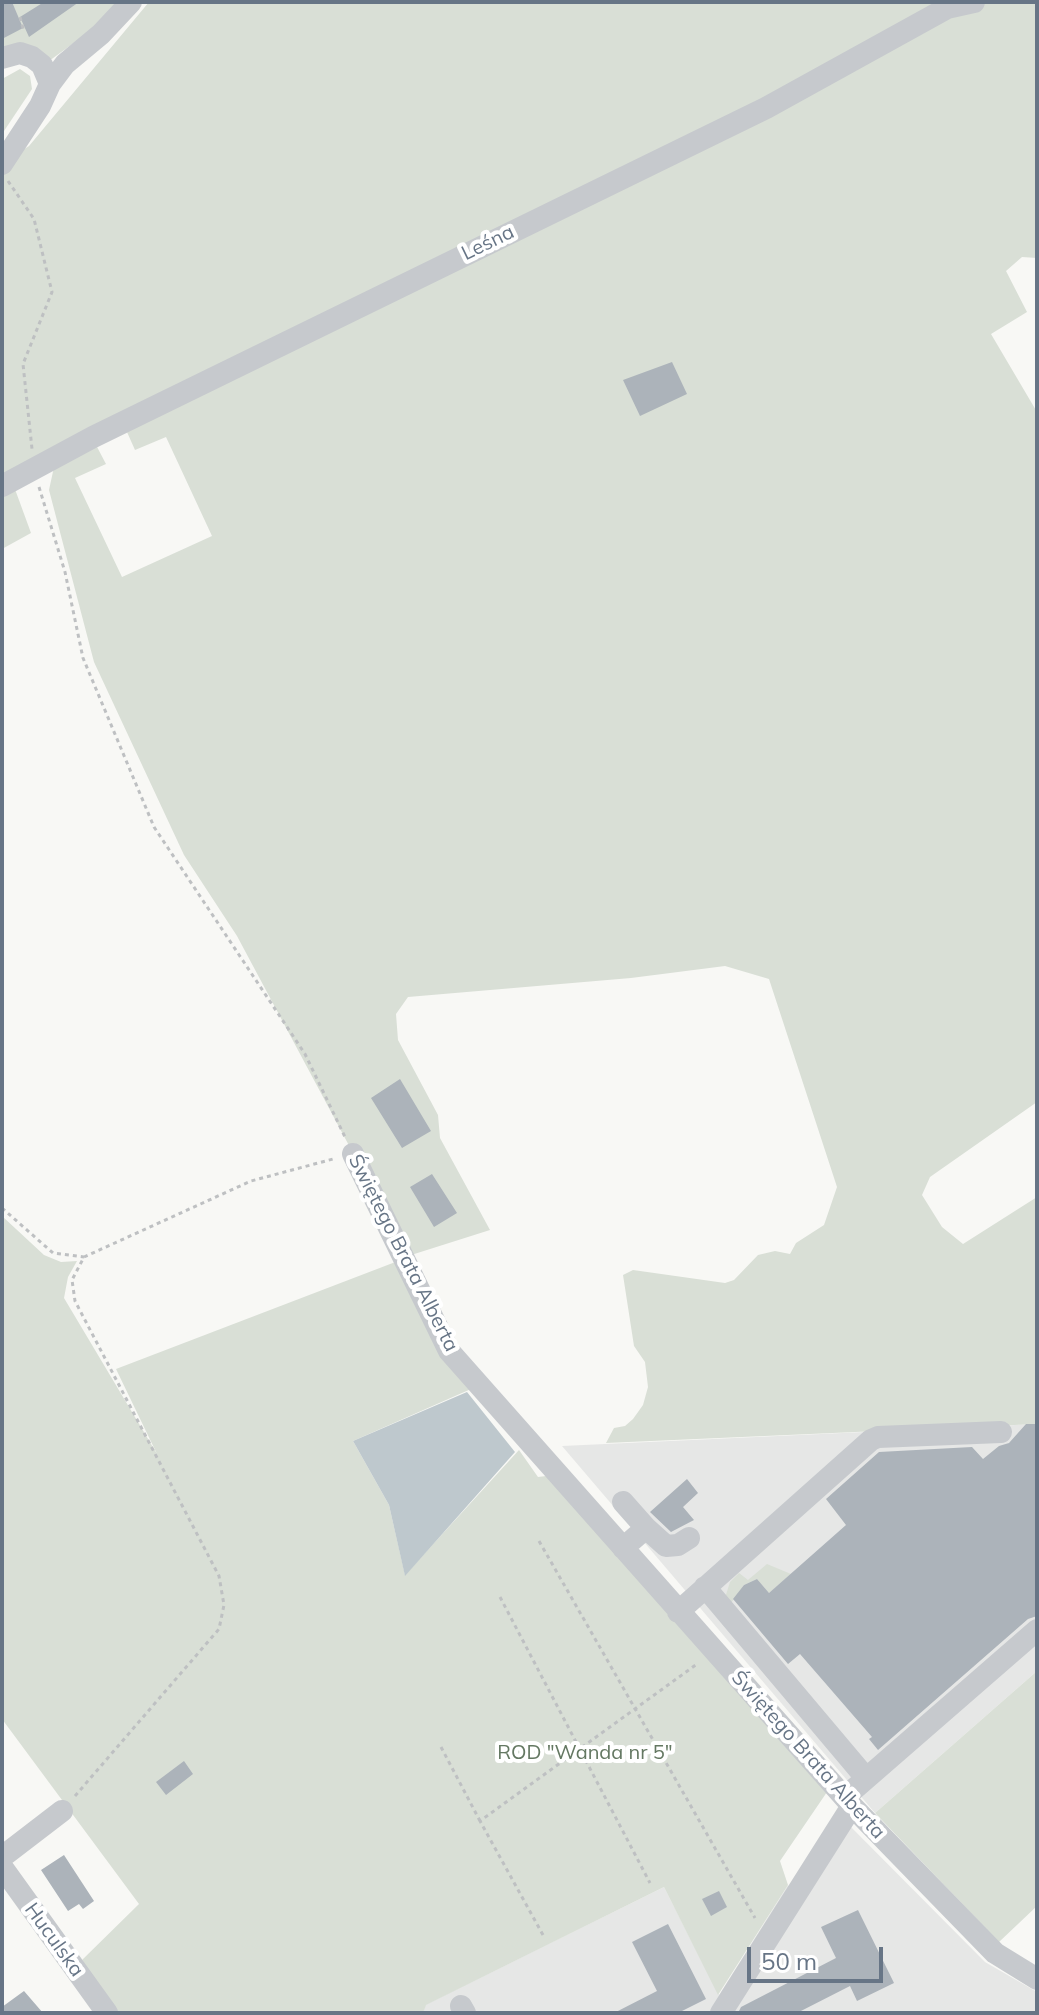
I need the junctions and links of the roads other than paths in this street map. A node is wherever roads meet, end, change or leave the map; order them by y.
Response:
1 (131, 2) edge
2 (974, 2) edge
3 (2, 58) edge
4 (50, 84) junction
5 (2, 164) edge
6 (2, 486) edge
7 (353, 1154) road end
8 (1001, 1432) dead end
9 (623, 1502) dead end
10 (646, 1528) junction
11 (689, 1538) dead end
12 (623, 1548) junction
13 (705, 1587) junction
14 (678, 1612) junction
15 (1037, 1630) edge
16 (866, 1778) junction
17 (848, 1802) junction
18 (62, 1811) road end
19 (2, 1857) edge
20 (2, 1867) edge
21 (1037, 1979) edge
22 (107, 2013) edge
23 (721, 2013) edge

1 - 4 street
2 - 6 street, Leśna
3 - 4 street
4 - 5 street
7 - 12 street, Świętego Brata Alberta
8 - 13 street
9 - 10 street
10 - 11 street
10 - 12 street
12 - 14 street, Świętego Brata Alberta
13 - 14 street
13 - 16 street
14 - 17 street, Świętego Brata Alberta
15 - 16 street
16 - 17 street
17 - 21 street, Świętego Brata Alberta
17 - 23 street
18 - 19 street
20 - 22 street, Huculska

